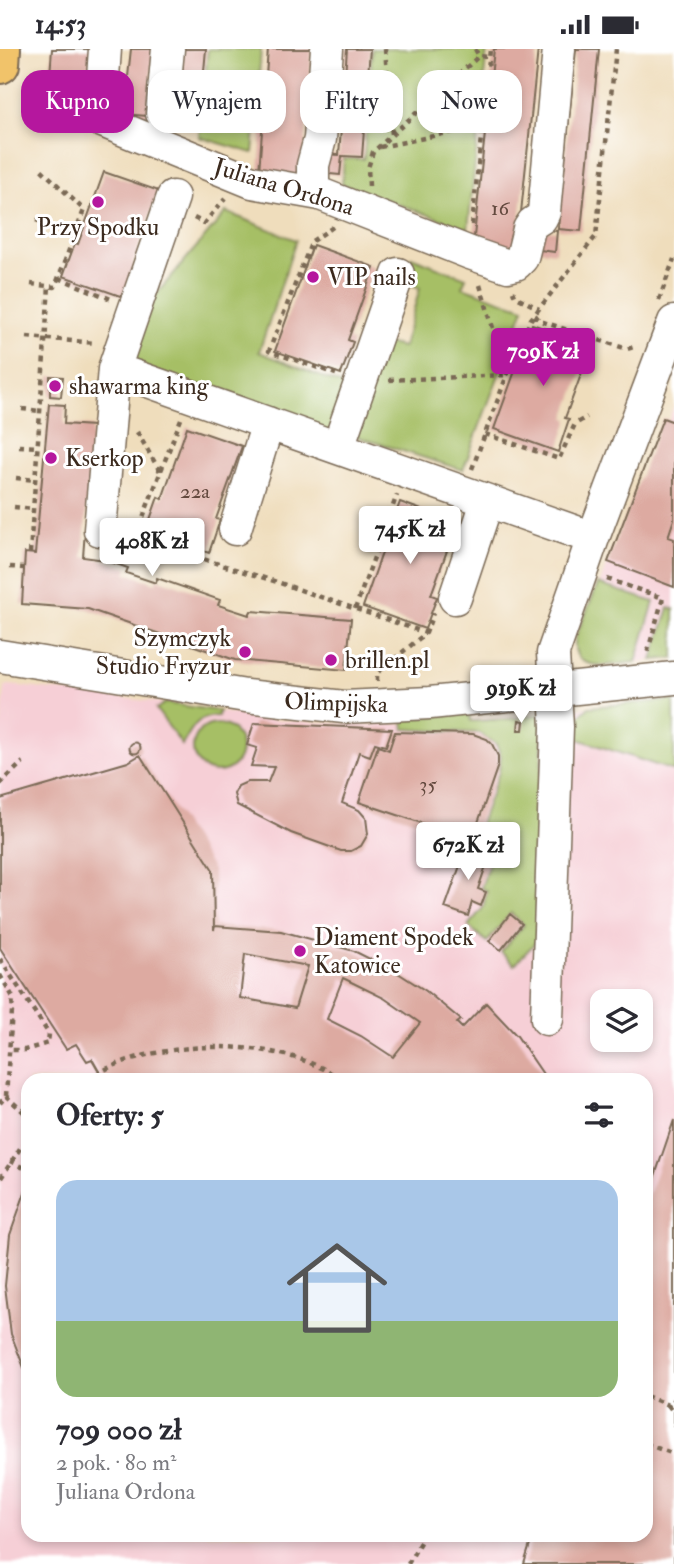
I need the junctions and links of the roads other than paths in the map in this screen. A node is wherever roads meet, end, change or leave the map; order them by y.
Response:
1 (1, 49) edge
2 (105, 49) edge
3 (168, 49) edge
4 (327, 49) edge
5 (559, 49) edge
6 (0, 64) edge
7 (166, 70) edge
8 (313, 192) junction
9 (181, 206) road end
10 (398, 274) dead end
11 (674, 322) edge
12 (660, 356) edge
13 (118, 358) junction
14 (268, 423) junction
15 (338, 447) junction
16 (475, 498) junction
17 (235, 529) dead end
18 (100, 530) dead end
19 (593, 538) junction
20 (455, 597) dead end
21 (0, 656) edge
22 (674, 678) edge
23 (554, 691) junction
24 (547, 1019) dead end

1 - 6 main road
2 - 8 street, Juliana Ordona
3 - 7 street
4 - 8 street
5 - 8 street, Juliana Ordona
9 - 13 street
10 - 15 street
11 - 12 street
12 - 19 street
13 - 14 street
13 - 18 street
14 - 15 street
14 - 17 street
15 - 16 street
16 - 19 street
16 - 20 street
19 - 23 street
21 - 23 street, Olimpijska
22 - 23 street, Olimpijska
23 - 24 street

